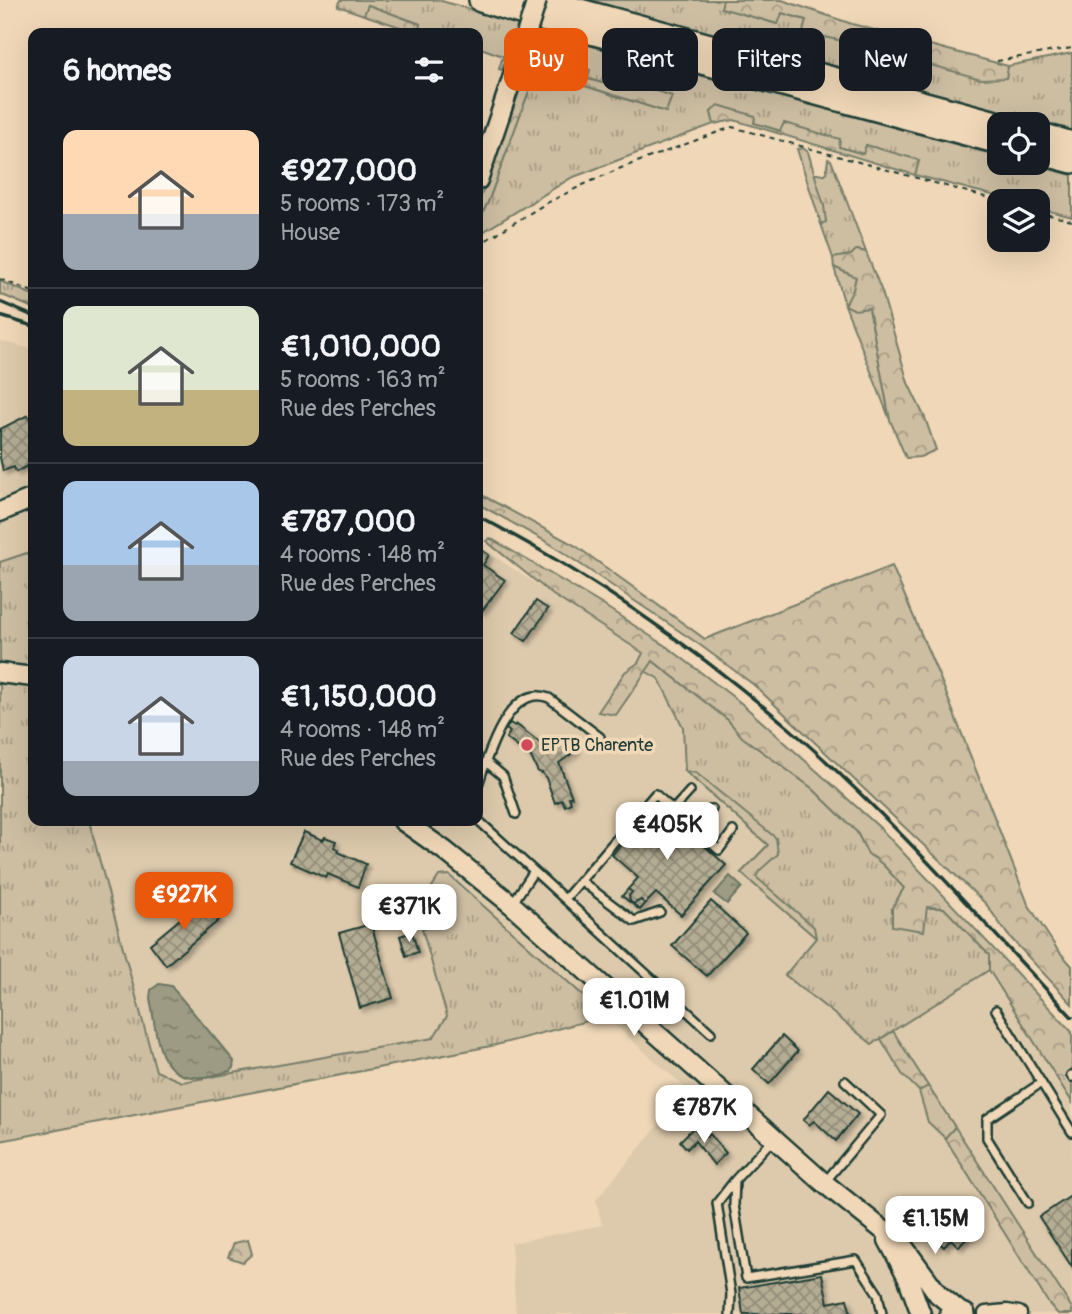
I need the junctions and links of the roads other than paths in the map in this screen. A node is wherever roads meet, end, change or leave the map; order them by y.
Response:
1 (481, 0) edge
2 (538, 0) edge
3 (987, 121) edge
4 (1050, 138) edge
5 (987, 139) edge
6 (1072, 144) edge
7 (1050, 156) edge
8 (1072, 162) edge
9 (483, 165) edge
10 (28, 500) edge
11 (0, 512) edge
12 (0, 673) edge
13 (28, 676) edge
14 (600, 737) dead end
15 (486, 762) junction
16 (483, 771) edge
17 (690, 791) dead end
18 (712, 809) dead end
19 (673, 810) junction
20 (516, 814) dead end
21 (483, 825) edge
22 (410, 826) edge
23 (695, 829) junction
24 (733, 831) dead end
25 (534, 871) junction
26 (581, 881) junction
27 (565, 900) junction
28 (511, 904) junction
29 (660, 912) dead end
30 (996, 1010) dead end
31 (710, 1033) dead end
32 (845, 1081) dead end
33 (1041, 1083) junction
34 (1072, 1132) edge
35 (774, 1137) junction
36 (735, 1180) junction
37 (824, 1183) junction
38 (1028, 1203) dead end
39 (883, 1231) junction
40 (730, 1314) edge
41 (882, 1314) edge
42 (920, 1314) edge
43 (958, 1314) edge
44 (986, 1314) edge
45 (1019, 1314) edge

1 - 5 highway
2 - 3 highway
2 - 9 street, bridge
4 - 6 highway
7 - 8 highway
10 - 11 street
12 - 13 street
14 - 15 lane
15 - 16 lane
15 - 20 lane
17 - 19 lane
18 - 23 lane
19 - 23 lane
19 - 26 lane
21 - 25 lane
22 - 28 street
23 - 24 lane
25 - 27 lane
25 - 28 lane
26 - 27 lane
26 - 29 lane
27 - 31 lane
28 - 35 street
30 - 33 lane
32 - 37 lane
33 - 34 lane
33 - 38 lane
35 - 36 lane
35 - 37 street
36 - 40 lane
36 - 41 lane
37 - 39 street
39 - 42 street
39 - 43 street
44 - 45 street

